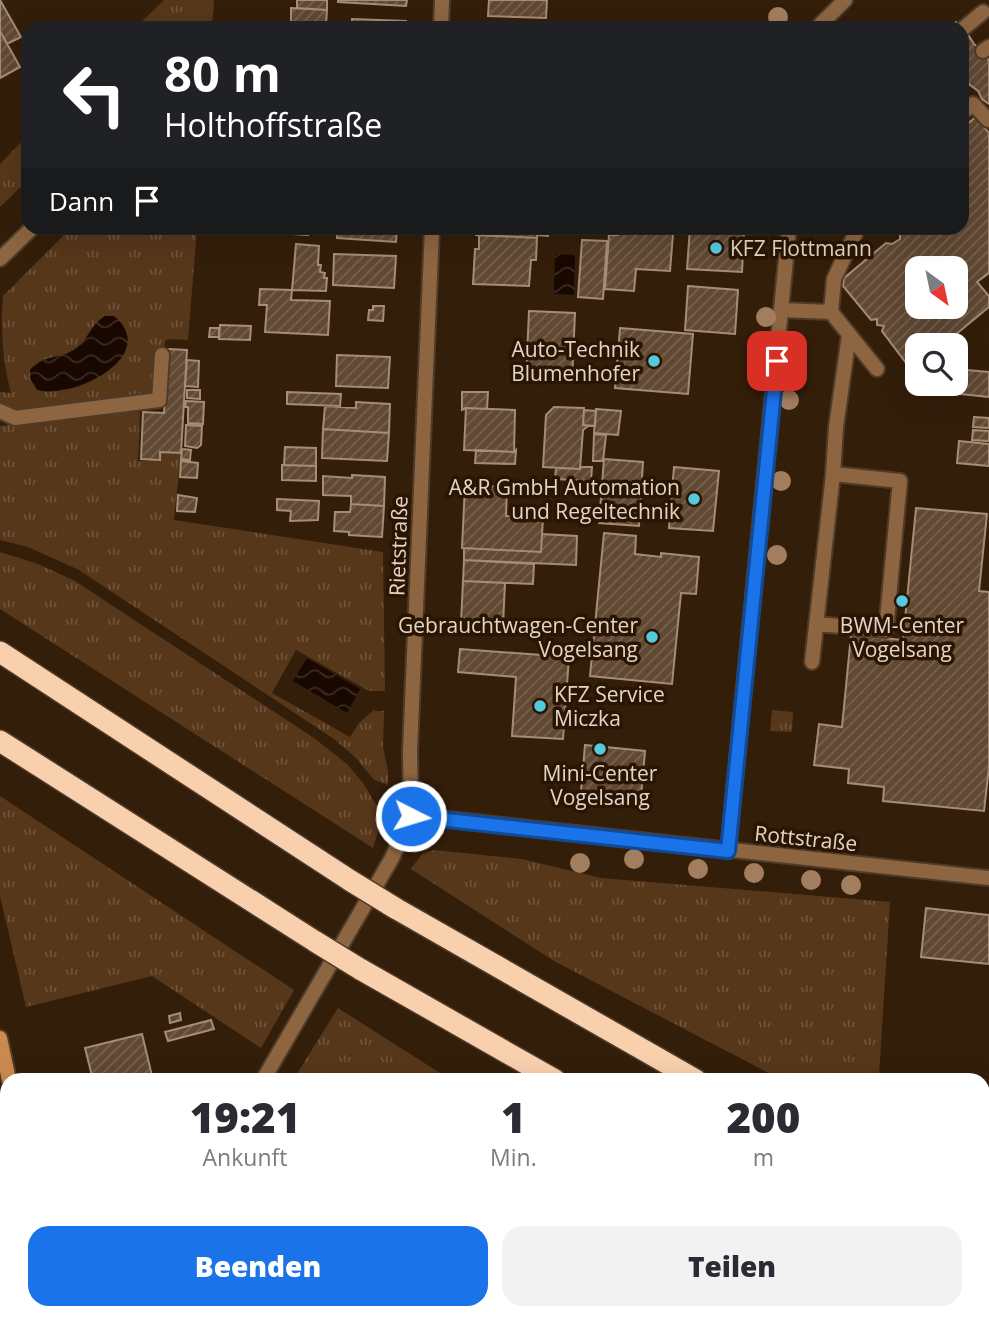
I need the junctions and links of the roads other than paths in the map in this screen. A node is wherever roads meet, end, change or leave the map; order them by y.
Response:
1 (442, 0) edge
2 (842, 1) edge
3 (987, 14) edge
4 (441, 21) edge
5 (823, 21) edge
6 (969, 25) edge
7 (969, 107) edge
8 (989, 119) edge
9 (25, 235) edge
10 (432, 235) edge
11 (788, 235) edge
12 (855, 235) edge
13 (0, 259) edge
14 (782, 310) junction
15 (831, 312) junction
16 (849, 335) junction
17 (162, 355) dead end
18 (877, 369) dead end
19 (0, 411) edge
20 (833, 474) junction
21 (816, 624) junction
22 (0, 652) edge
23 (812, 662) dead end
24 (0, 741) edge
25 (411, 816) junction
26 (728, 851) junction
27 (989, 877) edge
28 (0, 1038) edge
29 (8, 1073) edge
30 (268, 1073) edge
31 (543, 1073) edge
32 (684, 1073) edge

1 - 4 street
2 - 5 street
3 - 6 street
7 - 8 street
9 - 13 street
10 - 25 street, Rietstraße
11 - 14 street
12 - 15 street
14 - 15 street
14 - 26 street
15 - 16 street
16 - 18 street
16 - 20 street
17 - 19 street
20 - 21 street
20 - 21 street
21 - 23 street
22 - 32 highway, bridge
24 - 31 highway, bridge
25 - 26 street, Rottstraße
25 - 30 street, Rietstraße
26 - 27 street, Rottstraße
28 - 29 main road

